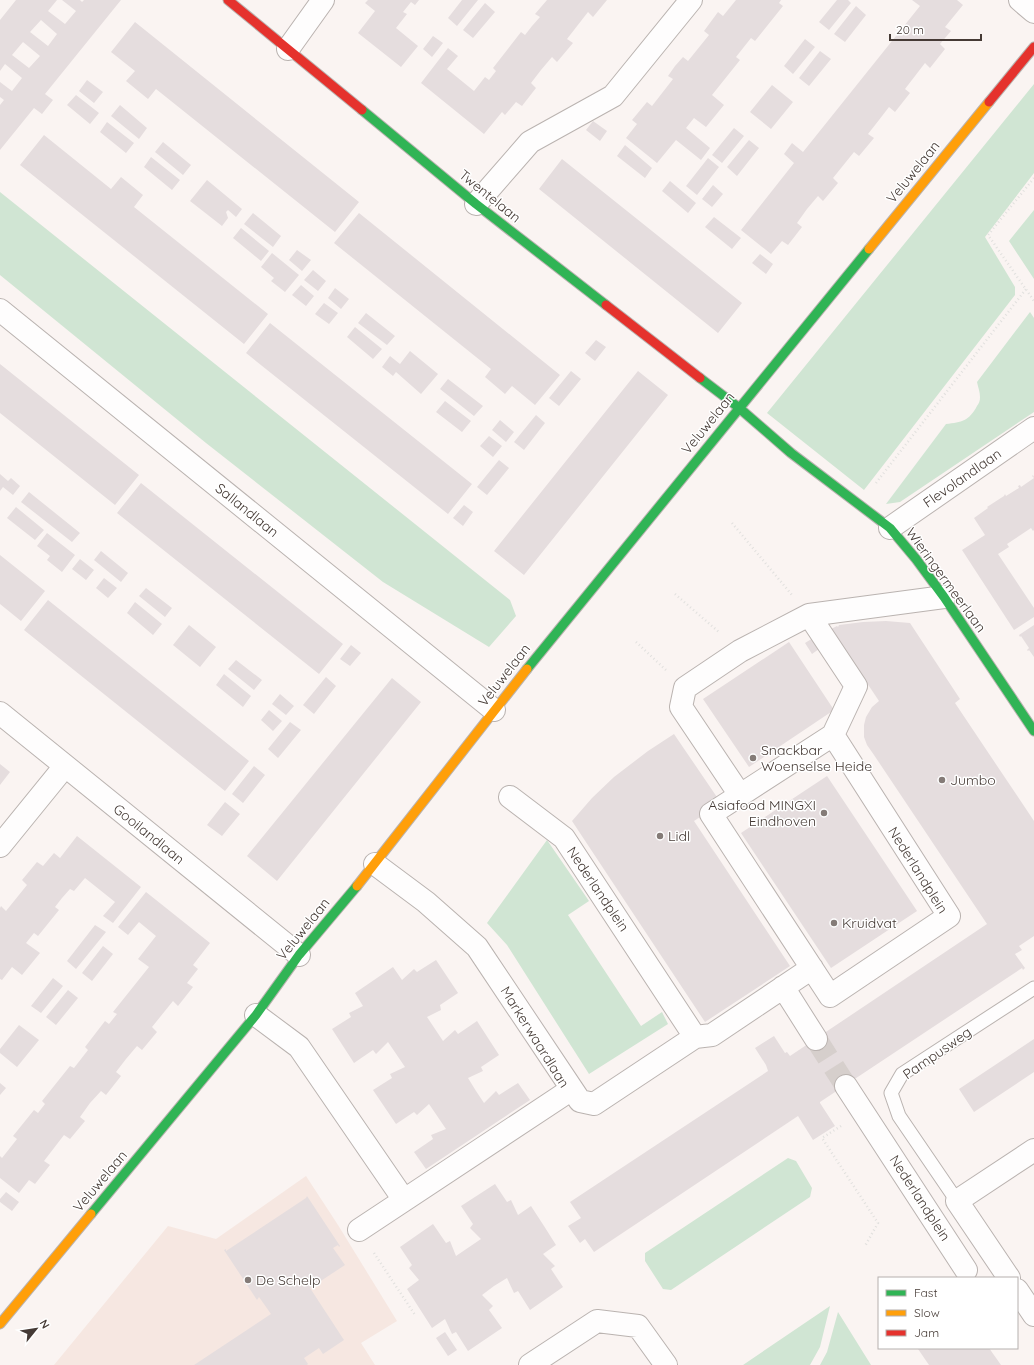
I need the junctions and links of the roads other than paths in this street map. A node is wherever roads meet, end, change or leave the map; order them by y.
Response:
1 (228, 0) edge
2 (323, 0) edge
3 (690, 0) edge
4 (1020, 0) edge
5 (1034, 12) edge
6 (1034, 47) edge
7 (288, 49) junction
8 (476, 204) junction
9 (0, 310) edge
10 (738, 407) junction
11 (1034, 428) edge
12 (890, 528) junction
13 (944, 598) junction
14 (809, 615) junction
15 (494, 710) junction
16 (0, 713) edge
17 (1034, 731) edge
18 (833, 735) junction
19 (65, 766) junction
20 (740, 795) junction
21 (510, 797) dead end
22 (6, 838) edge
23 (375, 864) junction
24 (299, 955) junction
25 (812, 968) junction
26 (783, 988) junction
27 (1034, 988) edge
28 (256, 1015) junction
29 (695, 1037) junction
30 (816, 1039) tunnel mouth
31 (846, 1086) tunnel mouth
32 (572, 1089) junction
33 (1034, 1150) edge
34 (404, 1200) junction
35 (957, 1201) junction
36 (359, 1230) road end
37 (966, 1270) dead end
38 (1008, 1277) edge
39 (1018, 1291) edge
40 (1034, 1315) edge
41 (0, 1324) edge
42 (530, 1365) edge
43 (666, 1365) edge

1 - 7 street, Twentelaan
2 - 7 street
3 - 8 street
4 - 5 street
6 - 10 street, Veluwelaan
7 - 8 street, Twentelaan
8 - 10 street, Twentelaan
9 - 15 street, Sallandlaan
10 - 12 street, Wieringermeerlaan
10 - 15 street, Veluwelaan
11 - 12 street, Flevolandlaan
12 - 13 street, Wieringermeerlaan
13 - 14 street
13 - 17 street, Wieringermeerlaan
14 - 18 street
14 - 20 street
15 - 23 street, Veluwelaan
16 - 19 street, Gooilandlaan
18 - 20 street, Nederlandplein
18 - 25 street, Nederlandplein
19 - 22 street
19 - 24 street, Gooilandlaan
20 - 25 street, Nederlandplein
21 - 29 street, Nederlandplein
23 - 24 street, Veluwelaan
23 - 32 street, Markerwaardlaan
24 - 28 street, Veluwelaan
25 - 26 street
26 - 29 street
26 - 30 street
27 - 35 lane, Pampusweg
28 - 34 street
28 - 41 street, Veluwelaan
29 - 32 street
31 - 37 street, Nederlandplein
32 - 34 street, Markerwaardlaan
33 - 35 street
34 - 36 street, Markerwaardlaan
35 - 38 street, Pampusweg
39 - 40 street
42 - 43 street

